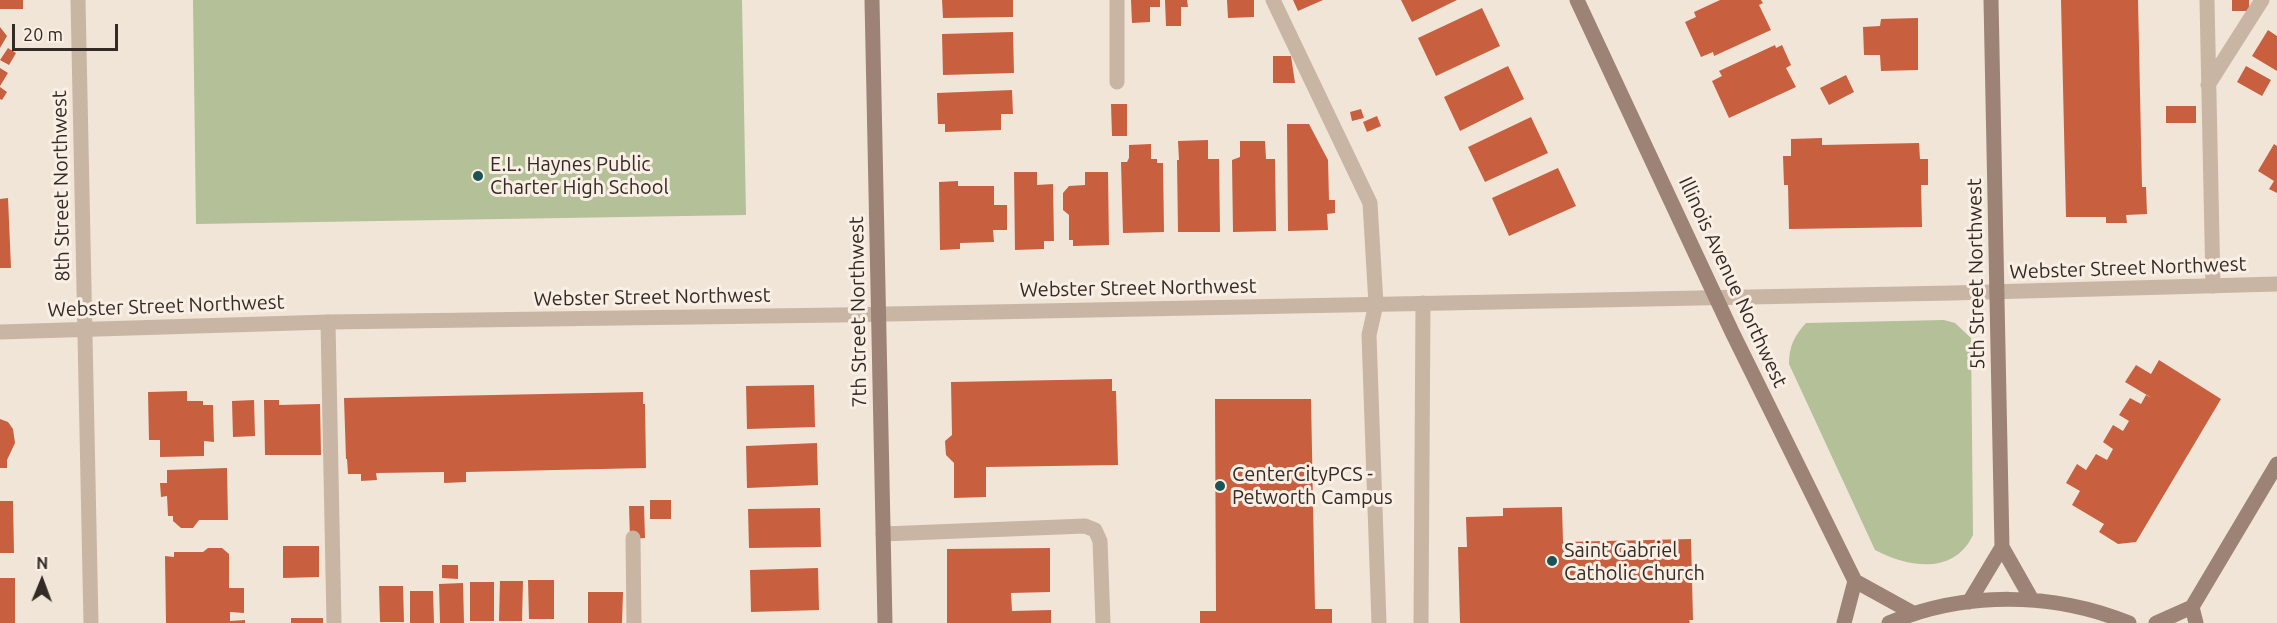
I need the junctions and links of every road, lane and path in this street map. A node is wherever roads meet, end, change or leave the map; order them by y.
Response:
1 (78, 0) edge
2 (872, 0) edge
3 (1117, 0) edge
4 (1273, 0) edge
5 (1576, 0) edge
6 (1991, 0) edge
7 (2206, 0) edge
8 (2262, 0) edge
9 (1117, 82) dead end
10 (2208, 85) junction
11 (2277, 285) edge
12 (2213, 286) junction
13 (1997, 292) junction
14 (1716, 297) junction
15 (1423, 303) junction
16 (1376, 304) junction
17 (879, 314) junction
18 (328, 322) junction
19 (85, 330) junction
20 (0, 332) edge
21 (2277, 464) edge
22 (883, 534) junction
23 (633, 538) dead end
24 (2002, 547) junction
25 (1855, 581) junction
26 (2032, 600) junction
27 (1969, 602) junction
28 (2192, 607) junction
29 (1913, 613) junction
30 (91, 623) edge
31 (334, 623) edge
32 (634, 623) edge
33 (885, 623) edge
34 (1103, 623) edge
35 (1379, 623) edge
36 (1421, 623) edge
37 (1844, 623) edge
38 (1889, 623) edge
39 (2129, 623) edge
40 (2156, 623) edge
41 (2196, 623) edge

1 - 19 street, 8th Street Northwest
2 - 17 street, 7th Street Northwest
3 - 9 street
4 - 16 street
5 - 14 street, Illinois Avenue Northwest
6 - 13 street, 5th Street Northwest
7 - 10 street
8 - 10 street
10 - 12 street
11 - 12 street, Webster Street Northwest
12 - 13 street, Webster Street Northwest
13 - 14 street, Webster Street Northwest
13 - 24 street, 5th Street Northwest
14 - 15 street, Webster Street Northwest
14 - 25 street, Illinois Avenue Northwest
15 - 16 street, Webster Street Northwest
15 - 36 street
16 - 17 street, Webster Street Northwest
16 - 35 street
17 - 18 street, Webster Street Northwest
17 - 22 street, 7th Street Northwest
18 - 19 street, Webster Street Northwest
18 - 31 street
19 - 20 street, Webster Street Northwest
19 - 30 street, 8th Street Northwest
21 - 28 street
22 - 33 street, 7th Street Northwest
22 - 34 street
23 - 32 street
24 - 26 street, 5th Street Northwest
24 - 27 street
25 - 29 street
25 - 37 street
26 - 27 street
26 - 39 street
27 - 29 street
28 - 40 street
28 - 41 street
29 - 38 street

